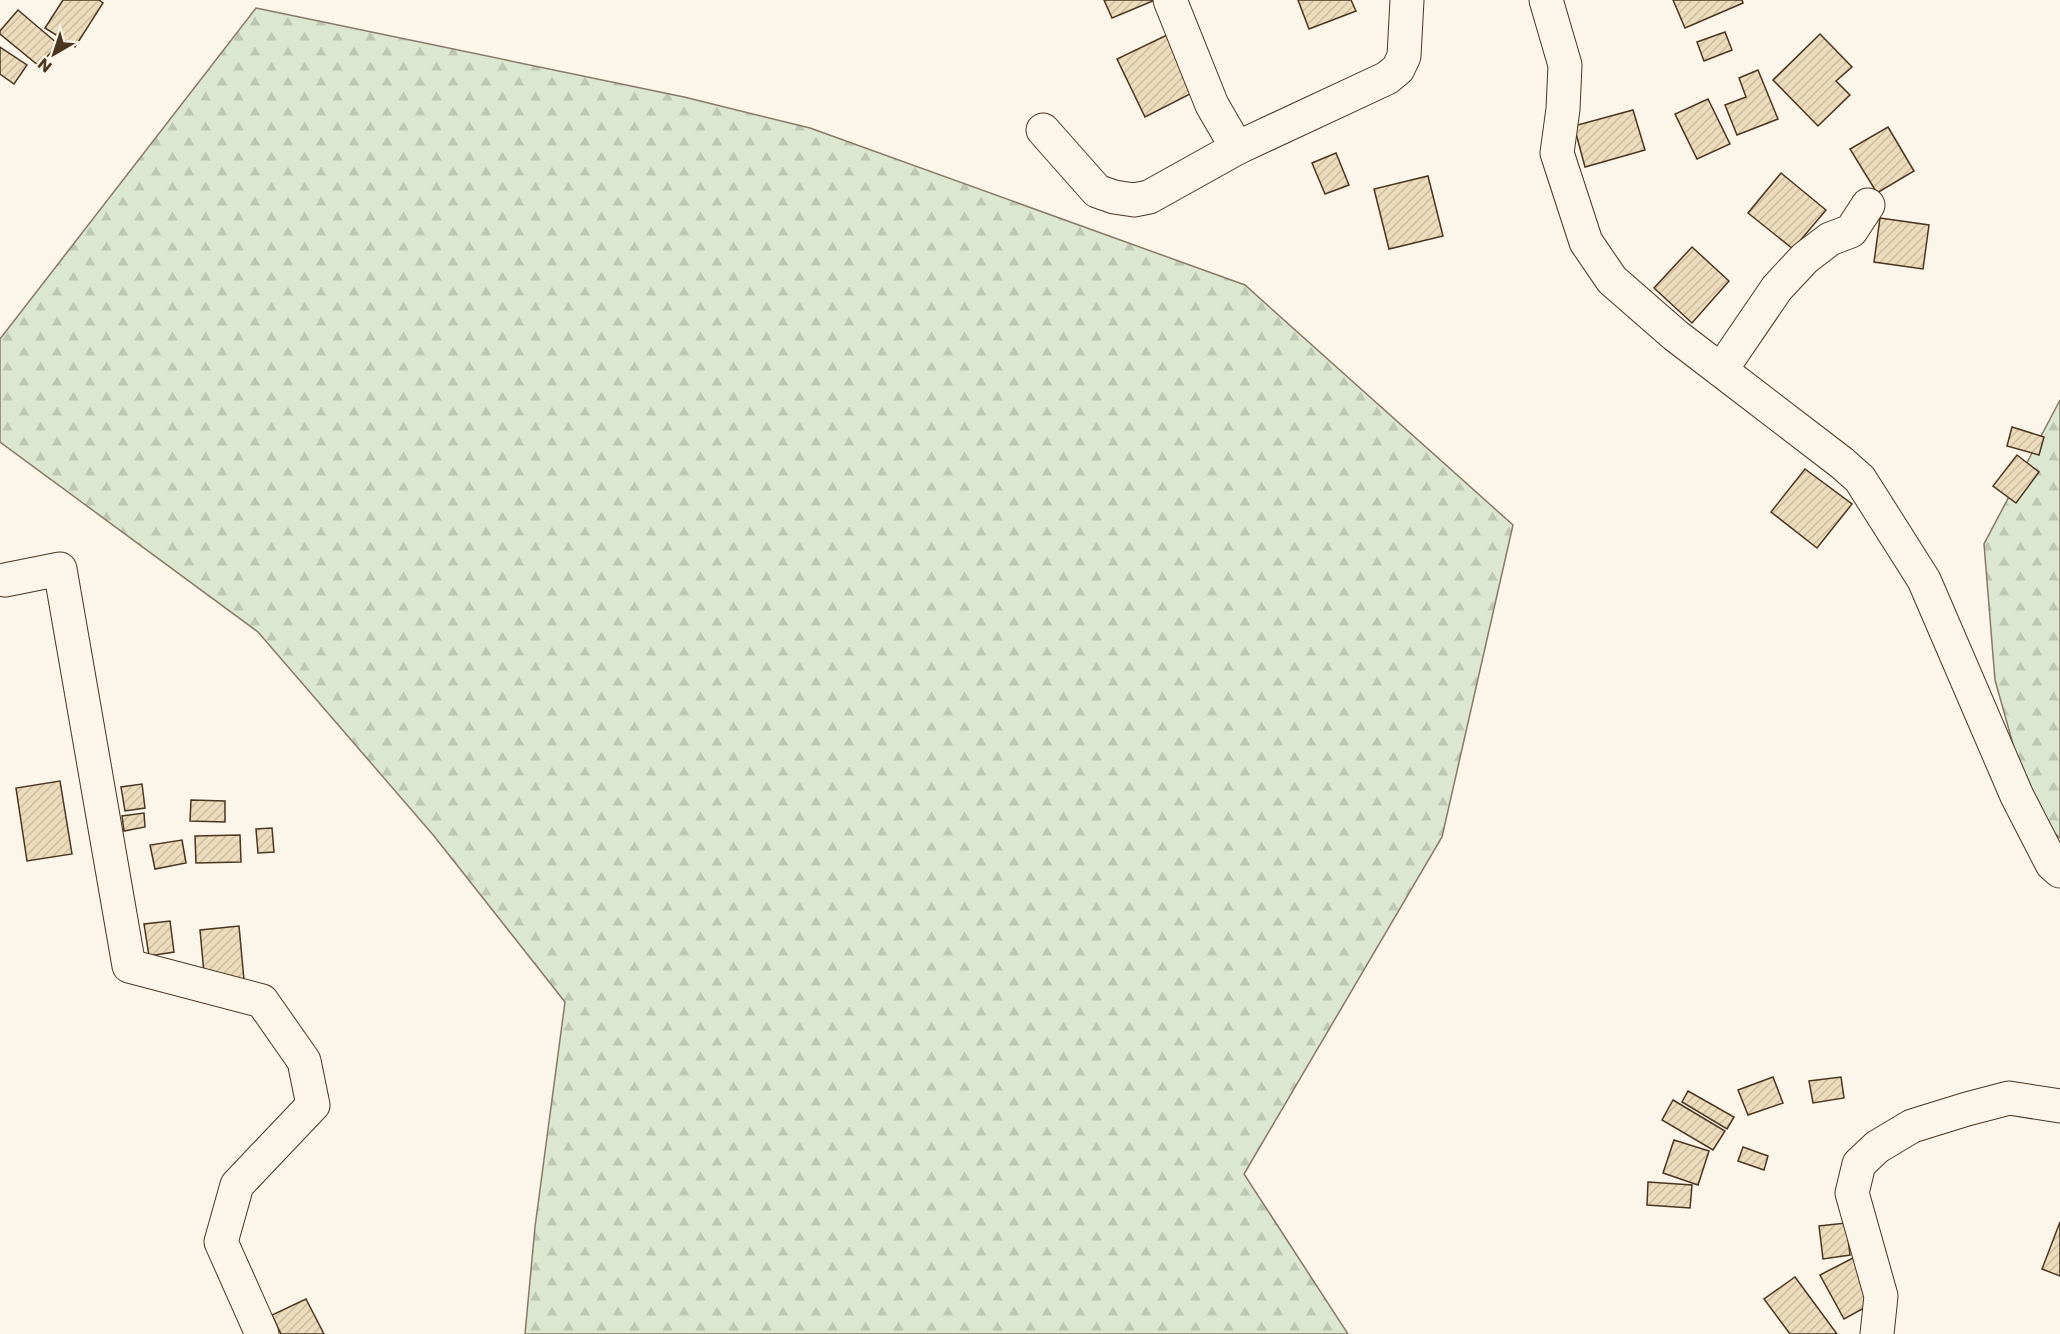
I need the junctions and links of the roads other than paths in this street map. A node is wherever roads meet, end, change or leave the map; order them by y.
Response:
1 (1170, 0) edge
2 (1407, 0) edge
3 (1546, 0) edge
4 (1043, 130) dead end
5 (1237, 148) junction
6 (1868, 205) dead end
7 (1721, 370) junction
8 (5, 579) dead end
9 (2060, 871) edge
10 (2060, 1106) edge
11 (262, 1334) edge
12 (1877, 1334) edge

1 - 5 street
2 - 5 street
3 - 7 street
4 - 5 street
6 - 7 street
7 - 9 street
8 - 11 street
10 - 12 street

